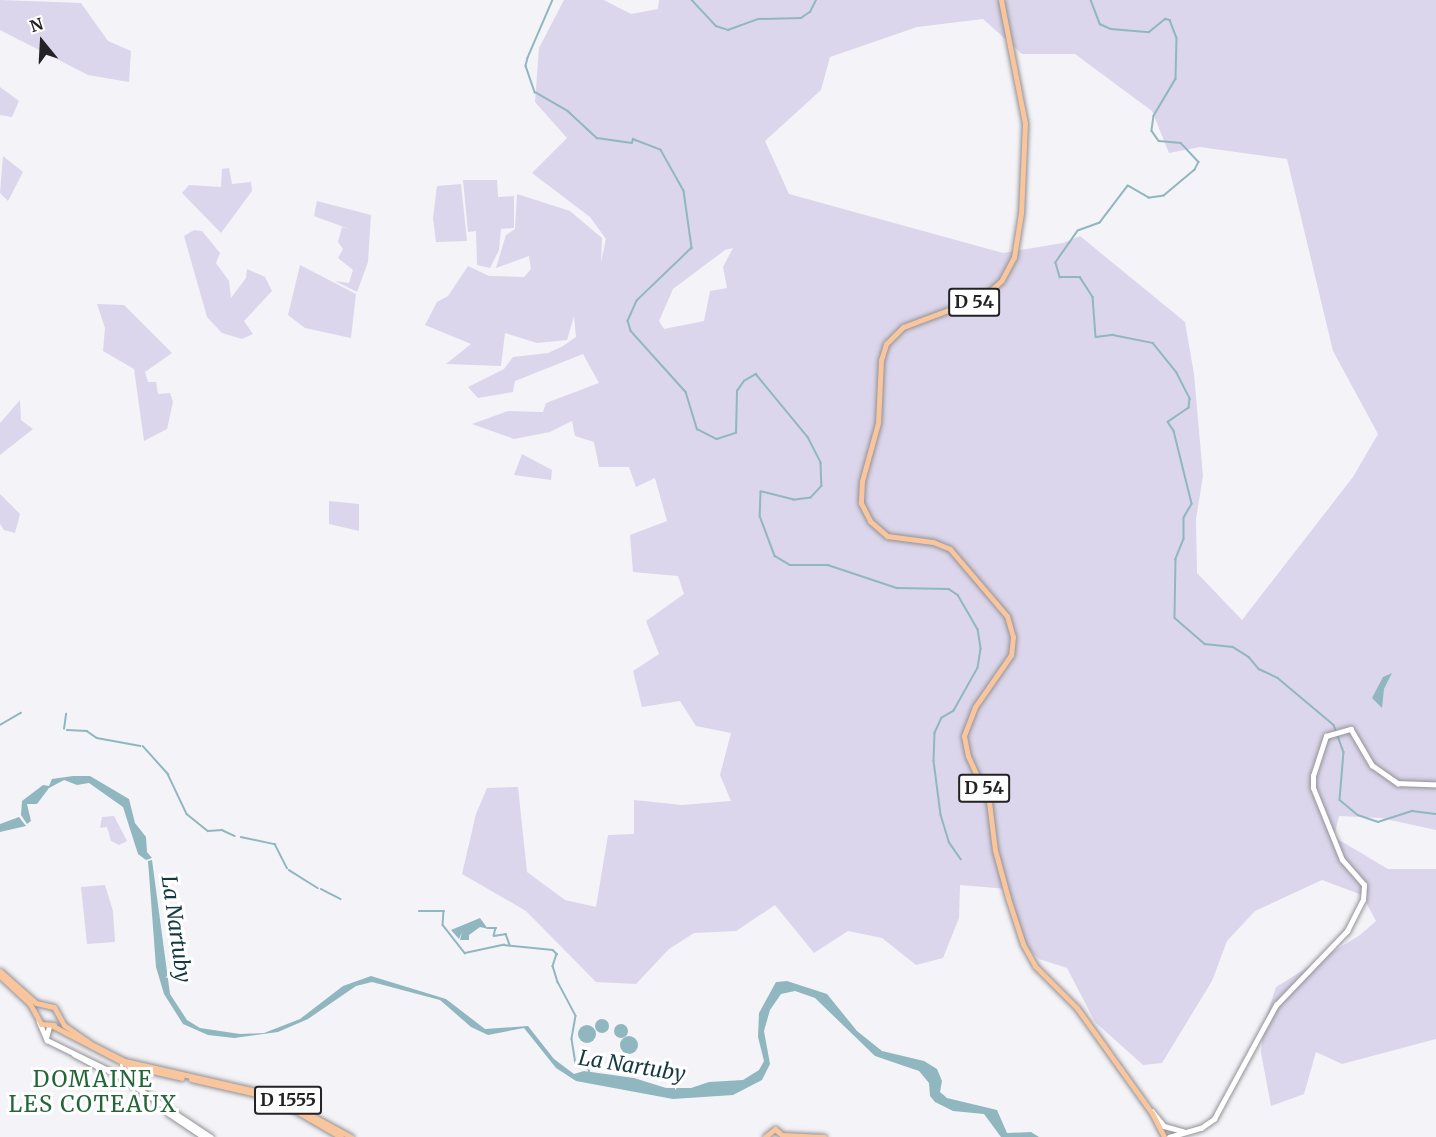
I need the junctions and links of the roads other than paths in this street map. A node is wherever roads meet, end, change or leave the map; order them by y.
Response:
1 (1001, 0) edge
2 (1436, 784) edge
3 (0, 971) edge
4 (0, 976) edge
5 (44, 1006) junction
6 (38, 1014) junction
7 (59, 1017) junction
8 (39, 1022) junction
9 (51, 1026) junction
10 (47, 1040) junction
11 (155, 1101) junction
12 (1148, 1107) junction
13 (1171, 1130) junction
14 (1189, 1131) junction
15 (1163, 1135) edge
16 (204, 1137) edge
17 (211, 1137) edge
18 (341, 1137) edge
19 (351, 1137) edge
20 (765, 1137) edge
21 (825, 1137) edge
22 (1169, 1137) edge

1 - 12 main road, D 54
2 - 14 main road
3 - 5 main road
4 - 6 main road
5 - 6 main road
5 - 7 main road
6 - 8 main road
7 - 9 main road
7 - 19 main road, D 1555
8 - 9 main road
8 - 10 main road
9 - 10 main road
9 - 18 main road, D 1555
10 - 11 main road
11 - 16 main road
11 - 17 main road
12 - 13 main road
12 - 15 main road, D 54
13 - 14 main road
13 - 15 main road
14 - 22 main road
20 - 21 main road

